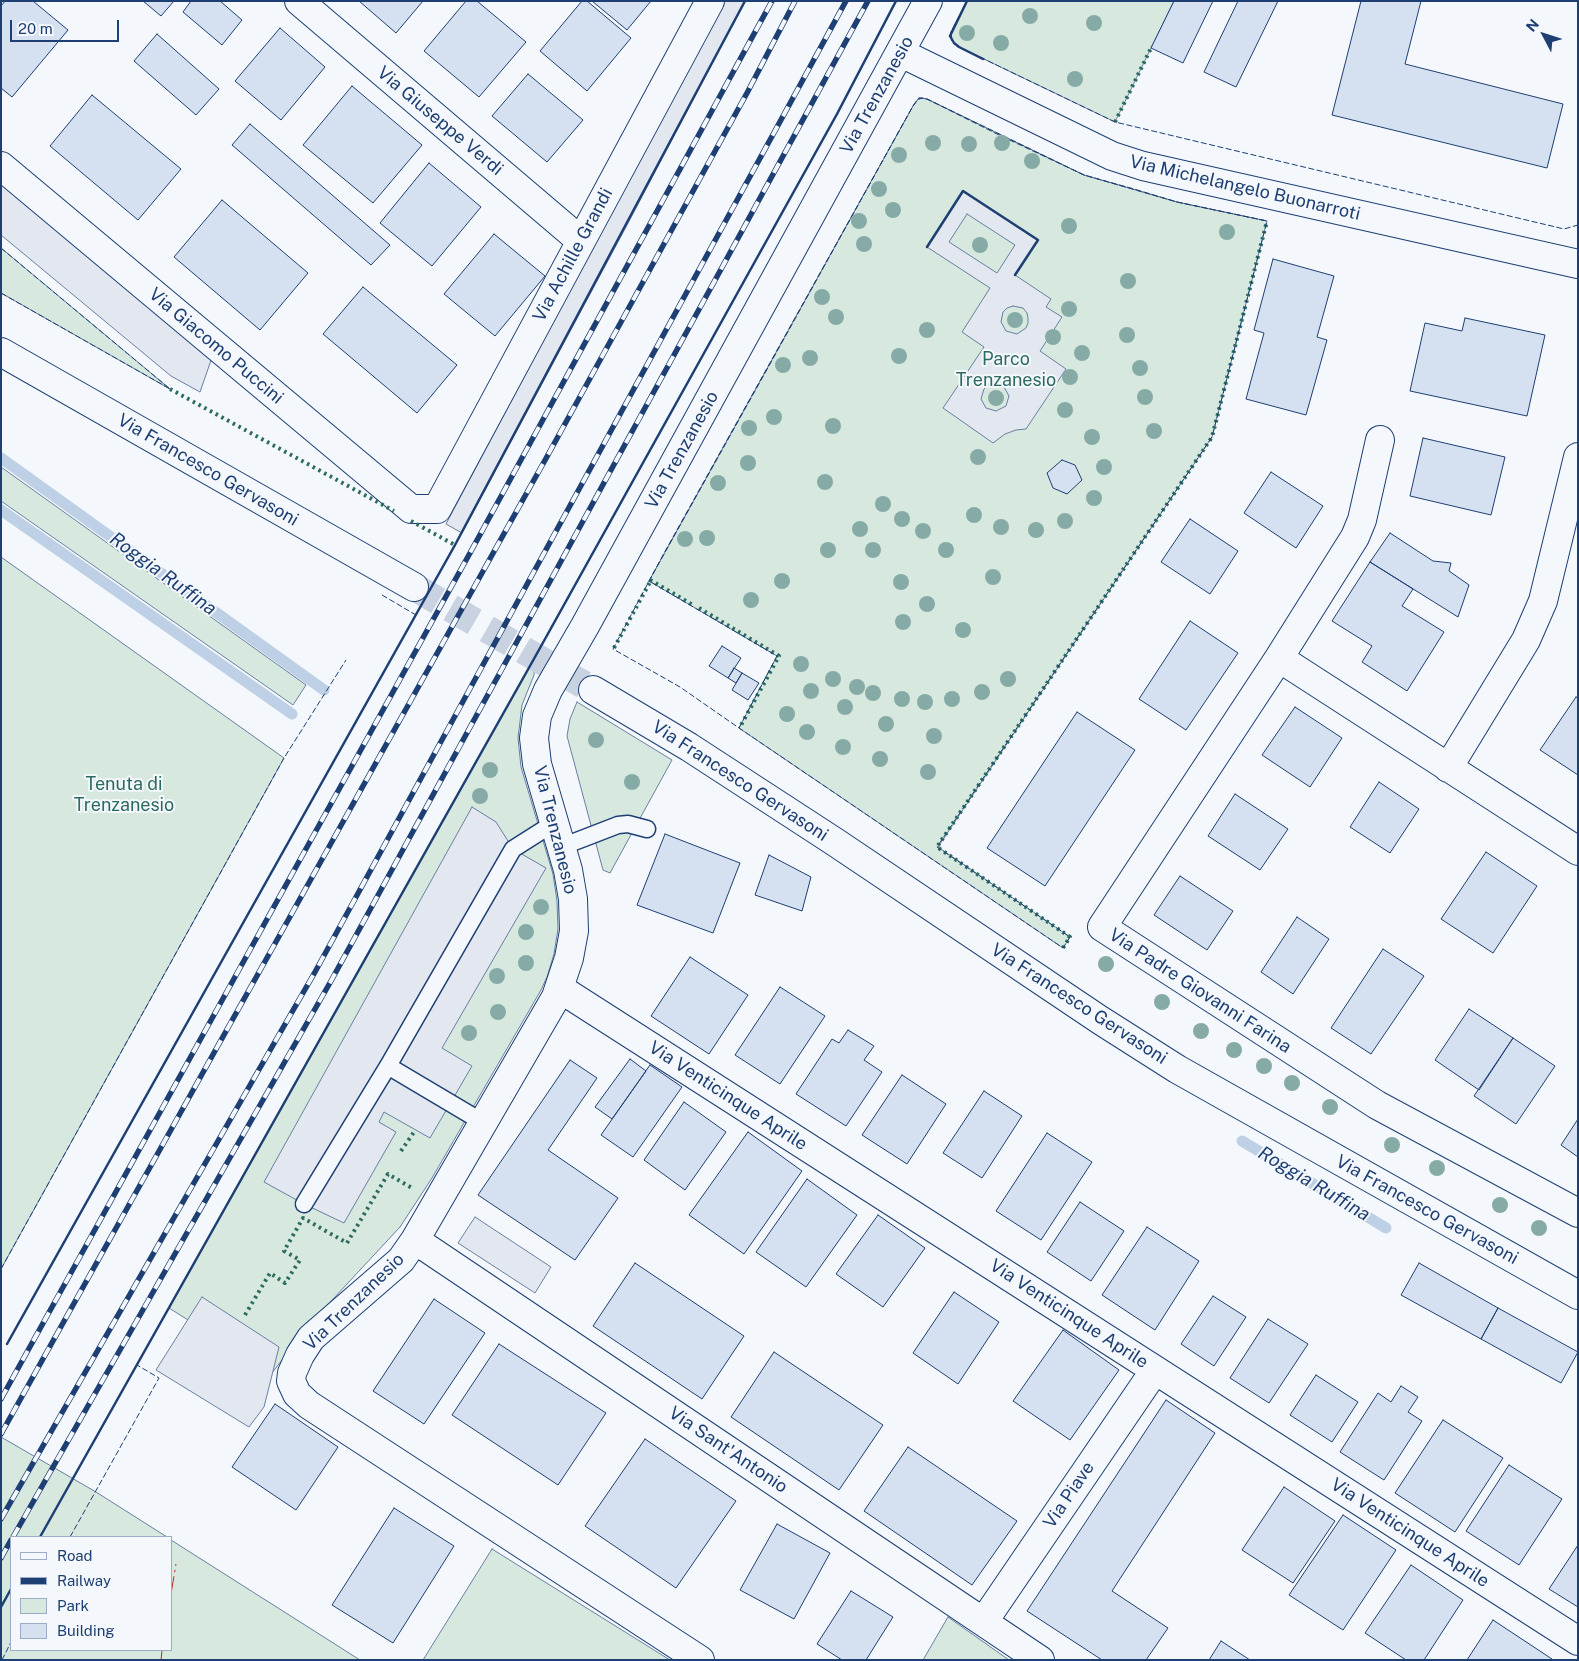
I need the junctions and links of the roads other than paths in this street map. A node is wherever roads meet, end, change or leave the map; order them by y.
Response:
1 (299, 1) edge
2 (710, 1) edge
3 (928, 1) edge
4 (901, 53) junction
5 (1, 166) edge
6 (581, 241) junction
7 (1578, 264) edge
8 (1, 352) edge
9 (1380, 440) dead end
10 (1578, 457) edge
11 (437, 510) joint
12 (414, 587) tunnel mouth
13 (1279, 658) junction
14 (594, 690) tunnel mouth
15 (1448, 768) junction
16 (647, 829) dead end
17 (558, 835) junction
18 (1578, 851) edge
19 (559, 988) junction
20 (388, 1066) junction
21 (484, 1123) junction
22 (304, 1204) dead end
23 (1578, 1214) edge
24 (415, 1240) junction
25 (1578, 1295) edge
26 (1155, 1370) junction
27 (984, 1621) junction
28 (1578, 1641) edge
29 (700, 1660) edge
30 (1040, 1660) edge

1 - 6 street, Via Giuseppe Verdi
2 - 6 street, Via Achille Grandi
3 - 4 street, Via Trenzanesio
4 - 7 street, Via Michelangelo Buonarroti
4 - 17 street, Via Trenzanesio
5 - 11 street, Via Giacomo Puccini
6 - 11 street, Via Achille Grandi
8 - 12 street, Via Francesco Gervasoni
9 - 13 street, Via Padre Giovanni Farina
10 - 15 street
13 - 15 street
13 - 23 street, Via Padre Giovanni Farina
14 - 25 street, Via Francesco Gervasoni
15 - 18 street
16 - 17 lane
17 - 19 street, Via Trenzanesio
17 - 20 lane
19 - 21 street, Via Trenzanesio
19 - 26 street, Via Venticinque Aprile
20 - 21 lane
20 - 22 lane
21 - 24 street, Via Trenzanesio
24 - 27 street, Via Sant'Antonio
24 - 29 street, Via Trenzanesio
26 - 27 street, Via Piave
26 - 28 street, Via Venticinque Aprile
27 - 30 street, Via Sant'Antonio

